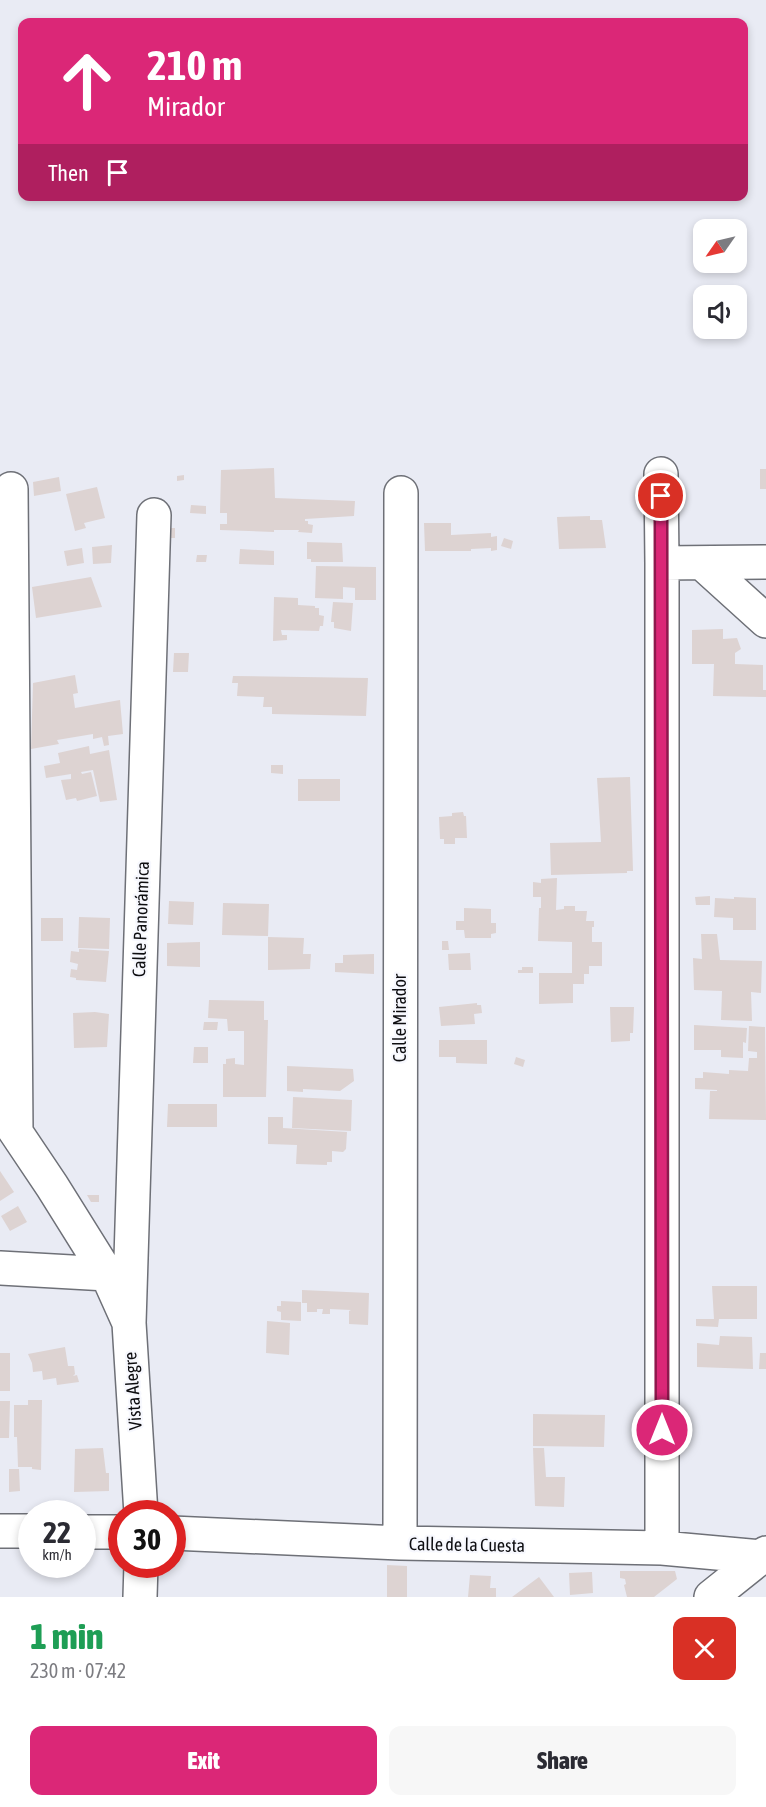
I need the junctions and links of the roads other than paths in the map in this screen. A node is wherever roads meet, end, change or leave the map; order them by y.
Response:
1 (661, 474) dead end
2 (11, 489) dead end
3 (401, 493) dead end
4 (154, 515) dead end
5 (766, 562) edge
6 (662, 563) junction
7 (703, 564) junction
8 (766, 621) edge
9 (8, 1121) edge
10 (0, 1268) edge
11 (107, 1274) junction
12 (129, 1323) junction
13 (140, 1500) edge
14 (0, 1531) edge
15 (18, 1531) edge
16 (186, 1534) edge
17 (400, 1544) junction
18 (662, 1548) junction
19 (764, 1555) edge
20 (141, 1578) edge
21 (140, 1597) edge
22 (711, 1597) edge

1 - 6 street
2 - 9 street
3 - 17 street, Calle Mirador
4 - 12 street, Calle Panorámica
5 - 7 street
6 - 7 street
6 - 18 street
7 - 8 street
9 - 11 street, Vista Alegre
10 - 11 street
11 - 12 street, Vista Alegre
12 - 13 street, Vista Alegre
14 - 15 street
16 - 17 street, Calle de la Cuesta
17 - 18 street, Calle de la Cuesta
18 - 19 street, Calle de la Cuesta
19 - 22 street
20 - 21 street

